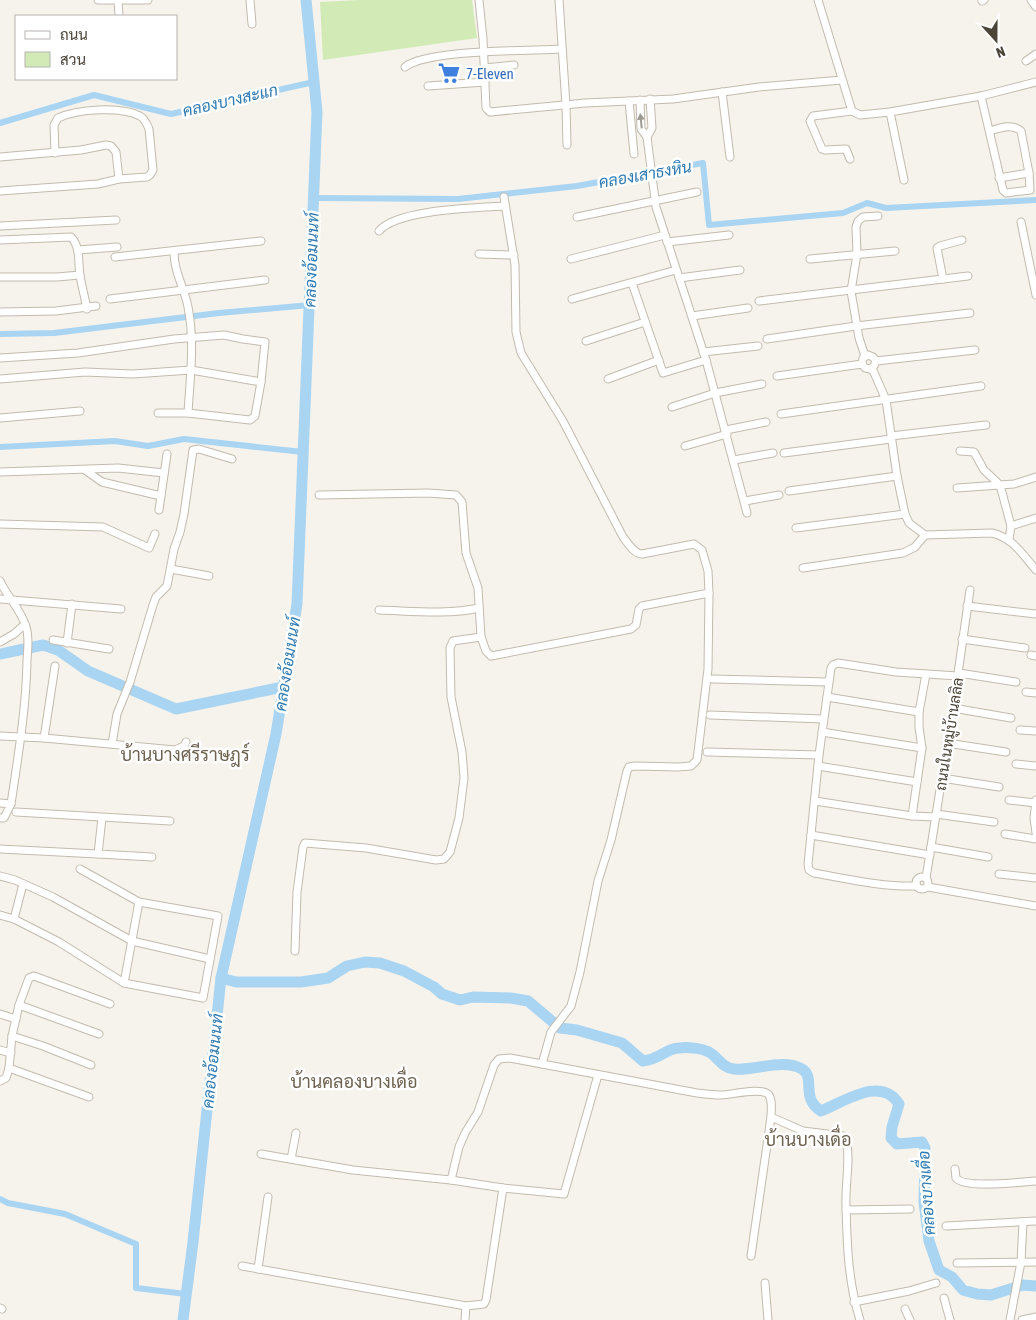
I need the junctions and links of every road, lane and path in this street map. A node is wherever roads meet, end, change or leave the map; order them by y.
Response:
1 (98, 0) edge
2 (118, 0) edge
3 (148, 0) edge
4 (250, 0) edge
5 (479, 0) edge
6 (559, 0) edge
7 (818, 0) edge
8 (1031, 0) edge
9 (1036, 6) edge
10 (119, 15) edge
11 (252, 24) dead end
12 (562, 49) junction
13 (484, 52) junction
14 (1036, 54) edge
15 (1026, 61) dead end
16 (514, 65) dead end
17 (405, 67) dead end
18 (484, 68) junction
19 (842, 80) junction
20 (485, 82) junction
21 (1036, 82) edge
22 (428, 86) dead end
23 (722, 92) junction
24 (980, 96) junction
25 (629, 100) junction
26 (640, 100) junction
27 (650, 100) junction
28 (566, 105) junction
29 (852, 111) junction
30 (890, 112) junction
31 (990, 131) junction
32 (647, 137) junction
33 (567, 145) dead end
34 (55, 153) junction
35 (634, 154) dead end
36 (0, 156) edge
37 (730, 157) dead end
38 (850, 159) dead end
39 (1029, 173) junction
40 (999, 178) junction
41 (119, 179) junction
42 (904, 180) dead end
43 (0, 191) edge
44 (697, 192) dead end
45 (504, 197) dead end
46 (654, 200) junction
47 (506, 206) junction
48 (878, 216) dead end
49 (577, 217) dead end
50 (116, 220) dead end
51 (1021, 222) dead end
52 (0, 226) edge
53 (380, 231) dead end
54 (729, 235) dead end
55 (666, 239) junction
56 (0, 240) edge
57 (962, 240) dead end
58 (261, 241) dead end
59 (117, 247) dead end
60 (78, 250) junction
61 (174, 251) junction
62 (895, 251) dead end
63 (480, 254) dead end
64 (514, 254) junction
65 (857, 254) junction
66 (115, 257) dead end
67 (571, 259) dead end
68 (810, 259) dead end
69 (676, 270) junction
70 (740, 270) dead end
71 (80, 275) junction
72 (968, 276) dead end
73 (0, 278) edge
74 (679, 278) junction
75 (943, 279) junction
76 (265, 280) dead end
77 (632, 283) junction
78 (183, 289) junction
79 (851, 291) junction
80 (1036, 295) edge
81 (110, 299) dead end
82 (572, 299) dead end
83 (759, 302) dead end
84 (96, 306) dead end
85 (748, 308) dead end
86 (87, 309) junction
87 (0, 312) edge
88 (970, 313) dead end
89 (692, 316) junction
90 (645, 322) junction
91 (856, 326) junction
92 (192, 338) junction
93 (767, 339) dead end
94 (586, 341) dead end
95 (758, 346) dead end
96 (975, 350) dead end
97 (703, 352) junction
98 (865, 356) junction
99 (0, 358) edge
100 (659, 360) junction
101 (706, 360) junction
102 (862, 364) junction
103 (874, 365) junction
104 (191, 370) junction
105 (777, 376) dead end
106 (0, 379) edge
107 (608, 379) dead end
108 (261, 382) junction
109 (762, 384) dead end
110 (981, 386) dead end
111 (715, 393) junction
112 (886, 400) junction
113 (672, 407) dead end
114 (80, 411) dead end
115 (158, 413) dead end
116 (188, 413) junction
117 (781, 414) dead end
118 (0, 418) edge
119 (766, 422) dead end
120 (986, 424) dead end
121 (726, 432) junction
122 (891, 437) junction
123 (685, 446) dead end
124 (960, 451) dead end
125 (784, 452) dead end
126 (773, 453) dead end
127 (167, 454) dead end
128 (232, 458) dead end
129 (734, 460) junction
130 (85, 470) junction
131 (0, 472) edge
132 (164, 472) junction
133 (898, 476) junction
134 (1036, 477) edge
135 (1000, 485) junction
136 (957, 488) dead end
137 (789, 491) dead end
138 (319, 495) dead end
139 (779, 495) dead end
140 (161, 496) junction
141 (745, 501) junction
142 (158, 510) dead end
143 (747, 513) dead end
144 (905, 514) junction
145 (1036, 518) edge
146 (0, 524) edge
147 (1010, 526) junction
148 (796, 528) dead end
149 (155, 534) dead end
150 (925, 535) junction
151 (1009, 539) junction
152 (803, 568) dead end
153 (171, 569) junction
154 (1036, 570) edge
155 (208, 576) dead end
156 (0, 581) edge
157 (970, 590) dead end
158 (709, 593) junction
159 (0, 599) edge
160 (12, 599) junction
161 (72, 604) junction
162 (967, 606) junction
163 (121, 608) dead end
164 (478, 608) junction
165 (379, 610) dead end
166 (1036, 614) edge
167 (26, 624) junction
168 (481, 637) junction
169 (962, 639) junction
170 (53, 640) dead end
171 (0, 642) edge
172 (67, 643) junction
173 (1025, 648) dead end
174 (109, 649) dead end
175 (55, 666) dead end
176 (926, 674) junction
177 (958, 674) junction
178 (712, 679) dead end
179 (828, 682) junction
180 (1016, 682) dead end
181 (1026, 692) dead end
182 (1036, 693) edge
183 (827, 697) junction
184 (953, 708) junction
185 (919, 712) junction
186 (710, 715) dead end
187 (1011, 718) dead end
188 (823, 719) junction
189 (1020, 730) dead end
190 (1036, 731) edge
191 (822, 732) junction
192 (0, 736) edge
193 (21, 737) junction
194 (44, 738) junction
195 (186, 742) dead end
196 (948, 743) junction
197 (112, 744) junction
198 (922, 748) junction
199 (707, 752) dead end
200 (1006, 752) dead end
201 (819, 755) junction
202 (1016, 764) dead end
203 (818, 766) junction
204 (1036, 766) edge
205 (942, 778) junction
206 (917, 782) junction
207 (998, 787) dead end
208 (1009, 800) dead end
209 (815, 801) junction
210 (1036, 802) edge
211 (0, 803) edge
212 (11, 804) junction
213 (16, 812) dead end
214 (936, 815) junction
215 (912, 816) junction
216 (0, 818) edge
217 (102, 818) junction
218 (170, 821) dead end
219 (994, 822) dead end
220 (1036, 833) edge
221 (1005, 834) dead end
222 (811, 835) junction
223 (1036, 839) edge
224 (0, 849) edge
225 (931, 851) junction
226 (98, 854) junction
227 (152, 857) dead end
228 (988, 857) dead end
229 (80, 869) dead end
230 (1000, 874) dead end
231 (0, 876) edge
232 (926, 878) junction
233 (1036, 878) edge
234 (23, 884) junction
235 (917, 886) junction
236 (928, 887) junction
237 (139, 902) junction
238 (1036, 906) edge
239 (0, 915) edge
240 (14, 919) junction
241 (132, 941) junction
242 (295, 952) dead end
243 (210, 959) junction
244 (124, 983) junction
245 (110, 1004) dead end
246 (19, 1005) junction
247 (0, 1014) edge
248 (16, 1019) junction
249 (99, 1034) dead end
250 (12, 1036) junction
251 (0, 1050) edge
252 (10, 1053) junction
253 (542, 1064) junction
254 (91, 1065) dead end
255 (9, 1068) junction
256 (598, 1075) junction
257 (0, 1081) edge
258 (89, 1097) dead end
259 (771, 1117) junction
260 (296, 1133) dead end
261 (261, 1154) dead end
262 (290, 1159) junction
263 (955, 1169) dead end
264 (451, 1180) junction
265 (1036, 1181) edge
266 (503, 1188) junction
267 (268, 1197) dead end
268 (910, 1209) dead end
269 (846, 1210) junction
270 (1036, 1221) edge
271 (1023, 1222) junction
272 (946, 1226) dead end
273 (750, 1256) dead end
274 (1021, 1262) junction
275 (1036, 1262) edge
276 (957, 1263) dead end
277 (242, 1266) dead end
278 (258, 1269) junction
279 (765, 1283) dead end
280 (936, 1283) dead end
281 (944, 1298) dead end
282 (854, 1302) junction
283 (466, 1306) junction
284 (905, 1309) dead end
285 (1036, 1317) edge
286 (465, 1320) edge
287 (768, 1320) edge
288 (860, 1320) edge
289 (910, 1320) edge
290 (950, 1320) edge
291 (1010, 1320) edge
292 (1022, 1320) edge

1 - 2 street
2 - 3 street
2 - 10 street
4 - 11 street
5 - 13 street
6 - 12 street
7 - 19 street
8 - 9 street
12 - 13 street
12 - 28 street
13 - 17 street
13 - 18 street
14 - 15 street
16 - 18 street
18 - 20 street
19 - 23 street
19 - 29 street
20 - 22 street
20 - 28 street
21 - 24 street
23 - 27 street
23 - 37 street
24 - 30 street
24 - 31 street
25 - 26 street
25 - 28 street
25 - 35 street
26 - 27 street
32 -> 26 street
27 - 32 street
28 - 33 street
29 - 30 street
29 - 38 street
30 - 42 street
31 - 39 street
31 - 40 street
32 - 46 street
34 - 36 street
34 - 41 street
34 - 41 street
39 - 40 street
39 - 40 street
41 - 43 street
44 - 46 street
45 - 47 street
46 - 49 street
46 - 55 street
47 - 53 street
47 - 64 street
48 - 65 street
50 - 52 street
51 - 80 street
54 - 55 street
55 - 67 street
55 - 69 street
56 - 60 street
57 - 75 street
58 - 61 street
59 - 60 street
60 - 71 street
61 - 66 street
61 - 78 street
62 - 65 street
63 - 64 street
64 - 158 street
65 - 68 street
65 - 79 street
69 - 74 street
69 - 77 street
70 - 74 street
71 - 73 street
71 - 86 street
72 - 75 street
74 - 89 street
75 - 79 street
76 - 78 street
77 - 82 street
77 - 90 street
78 - 81 street
78 - 92 street
79 - 83 street
79 - 91 street
84 - 86 street
85 - 89 street
86 - 87 street
88 - 91 street
89 - 97 street
90 - 94 street
90 - 100 street
91 - 93 street
91 - 98 street
92 - 99 street
92 - 104 street
92 - 108 street
95 - 97 street
96 - 103 street
97 - 101 street
98 - 102 street
98 - 103 street
100 - 101 street
100 - 107 street
101 - 111 street
102 - 103 street
102 - 105 street
103 - 112 street
104 - 106 street
104 - 108 street
104 - 116 street
108 - 116 street
109 - 111 street
110 - 112 street
111 - 113 street
111 - 121 street
112 - 117 street
112 - 122 street
114 - 118 street
115 - 116 street
119 - 121 street
120 - 122 street
121 - 123 street
121 - 129 street
122 - 125 street
122 - 133 street
124 - 135 street
126 - 129 street
127 - 132 street
128 - 153 street
129 - 141 street
130 - 131 street
130 - 132 street
130 - 140 street
132 - 140 street
133 - 137 street
133 - 144 street
134 - 135 street
135 - 136 street
135 - 147 street
138 - 164 street
139 - 141 street
140 - 142 street
141 - 143 street
144 - 148 street
144 - 150 street
145 - 147 street
146 - 149 street
147 - 151 street
150 - 151 street
150 - 152 street
151 - 154 street
153 - 155 street
153 - 197 street
156 - 160 street
157 - 162 street, ถนนในหมู่บ้านลลิล
158 - 168 street
158 - 253 street
159 - 160 street
160 - 161 street
160 - 167 street
161 - 163 street
161 - 172 street
162 - 166 street
162 - 169 street, ถนนในหมู่บ้านลลิล
164 - 165 street
164 - 168 street
167 - 171 street
167 - 193 street
168 - 242 street
169 - 173 street
169 - 177 street, ถนนในหมู่บ้านลลิล
170 - 172 street
172 - 174 street
175 - 194 street
176 - 177 street
176 - 179 street
176 - 185 street
177 - 180 street
177 - 184 street, ถนนในหมู่บ้านลลิล
178 - 179 street
179 - 183 street
181 - 182 street
183 - 185 street
183 - 188 street
184 - 187 street
184 - 196 street, ถนนในหมู่บ้านลลิล
185 - 198 street
186 - 188 street
188 - 191 street
189 - 190 street
191 - 198 street
191 - 201 street
192 - 193 street
193 - 194 street
193 - 212 street
194 - 197 street
195 - 197 street
196 - 200 street
196 - 205 street, ถนนในหมู่บ้านลลิล
198 - 206 street
199 - 201 street
201 - 203 street
202 - 204 street
203 - 206 street
203 - 209 street
205 - 207 street
205 - 214 street, ถนนในหมู่บ้านลลิล
206 - 215 street
208 - 210 street
209 - 215 street
209 - 222 street
210 - 220 street
211 - 212 street
212 - 216 street
213 - 217 street
214 - 215 street
214 - 219 street
214 - 225 street, ถนนในหมู่บ้านลลิล
217 - 218 street
217 - 226 street
221 - 223 street
222 - 225 street
222 - 235 street
224 - 226 street
225 - 228 street
225 - 232 street, ถนนในหมู่บ้านลลิล
226 - 227 street
229 - 237 street
230 - 233 street
231 - 234 street
232 - 235 street
232 - 236 street
234 - 240 street
234 - 241 street
235 - 236 street
236 - 238 street
237 - 241 street
237 - 243 street
239 - 240 street
240 - 244 street
241 - 243 street
241 - 244 street
243 - 244 street
245 - 246 street
246 - 248 street
246 - 249 street
247 - 248 street
248 - 250 street
250 - 252 street
250 - 254 street
251 - 252 street
252 - 255 street
253 - 256 street
253 - 264 street
255 - 257 street
255 - 258 street
256 - 259 street
256 - 266 street
259 - 269 street
259 - 273 street
260 - 262 street
261 - 262 street
262 - 264 street
263 - 265 street
264 - 266 street
266 - 283 street
267 - 278 street
268 - 269 street
269 - 282 street
270 - 271 street
271 - 272 street
271 - 274 street
274 - 275 street
274 - 276 street
274 - 291 street
277 - 278 street
278 - 283 street
279 - 287 street
280 - 282 street
281 - 290 street
282 - 288 street
283 - 286 street
284 - 289 street
285 - 292 street

